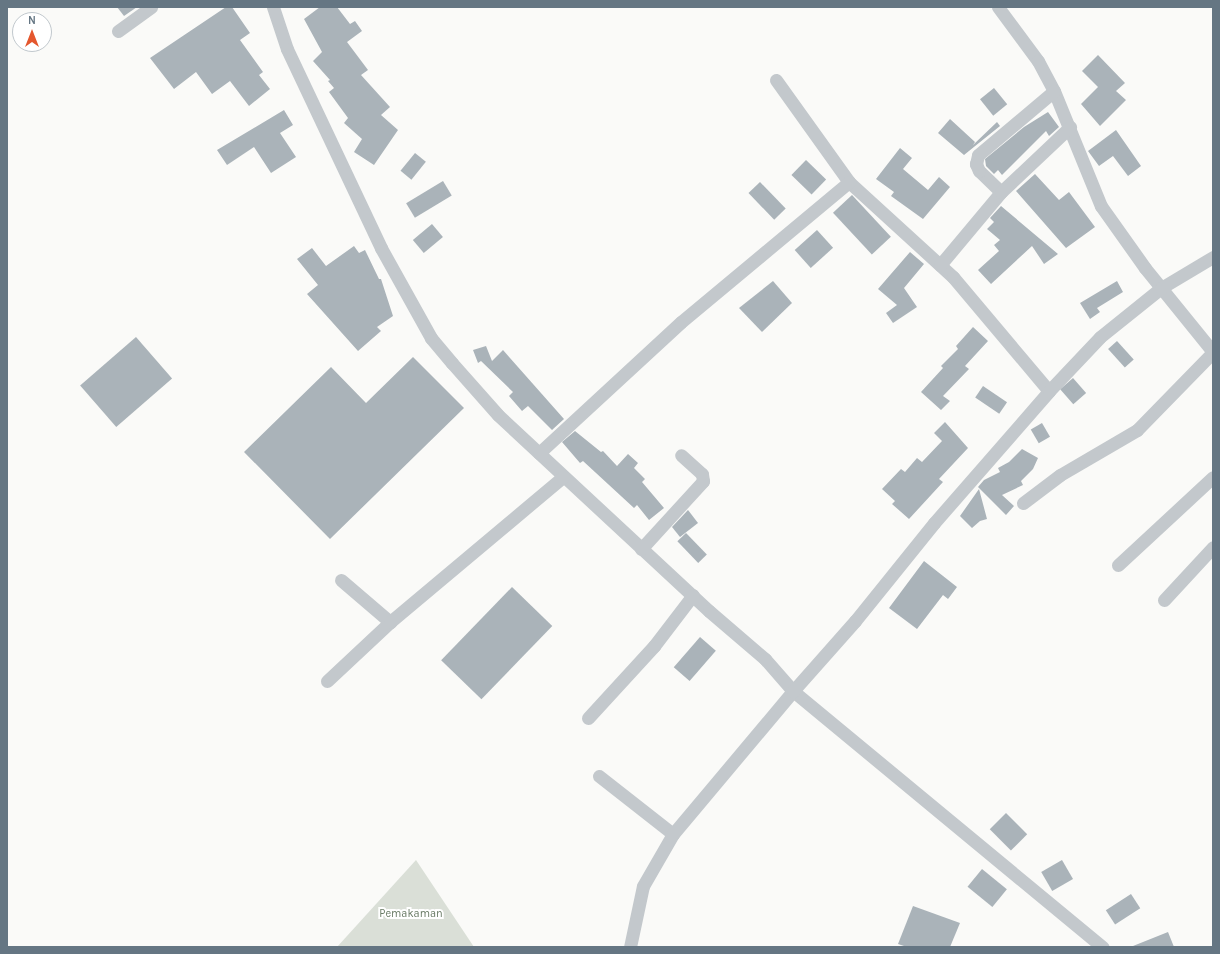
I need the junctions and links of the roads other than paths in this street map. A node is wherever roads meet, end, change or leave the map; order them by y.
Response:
1 (151, 7) edge
2 (273, 7) edge
3 (998, 7) edge
4 (118, 31) dead end
5 (776, 80) dead end
6 (1054, 91) junction
7 (1070, 128) junction
8 (849, 182) junction
9 (1000, 192) junction
10 (1213, 257) edge
11 (940, 265) junction
12 (1161, 288) junction
13 (1213, 352) edge
14 (1049, 391) junction
15 (539, 453) junction
16 (681, 455) dead end
17 (564, 477) junction
18 (1213, 477) edge
19 (1023, 503) dead end
20 (1213, 547) edge
21 (641, 549) junction
22 (1118, 565) dead end
23 (341, 580) dead end
24 (693, 595) junction
25 (1164, 600) dead end
26 (390, 622) junction
27 (327, 681) dead end
28 (793, 691) junction
29 (588, 718) dead end
30 (598, 776) dead end
31 (673, 834) junction
32 (630, 947) edge
33 (1102, 947) edge

1 - 4 street
2 - 15 street
3 - 6 street
5 - 8 street
6 - 7 street
6 - 9 street
7 - 9 street
7 - 12 street
8 - 11 street
8 - 15 street
9 - 11 street
10 - 12 street
11 - 14 street
12 - 13 street
12 - 14 street
13 - 19 street
14 - 28 street
15 - 17 street
16 - 21 street
17 - 21 street
17 - 26 street
18 - 22 street
20 - 25 street
21 - 24 street
23 - 26 street
24 - 28 street
24 - 29 street
26 - 27 street
28 - 31 street
28 - 33 street
30 - 31 street
31 - 32 street

